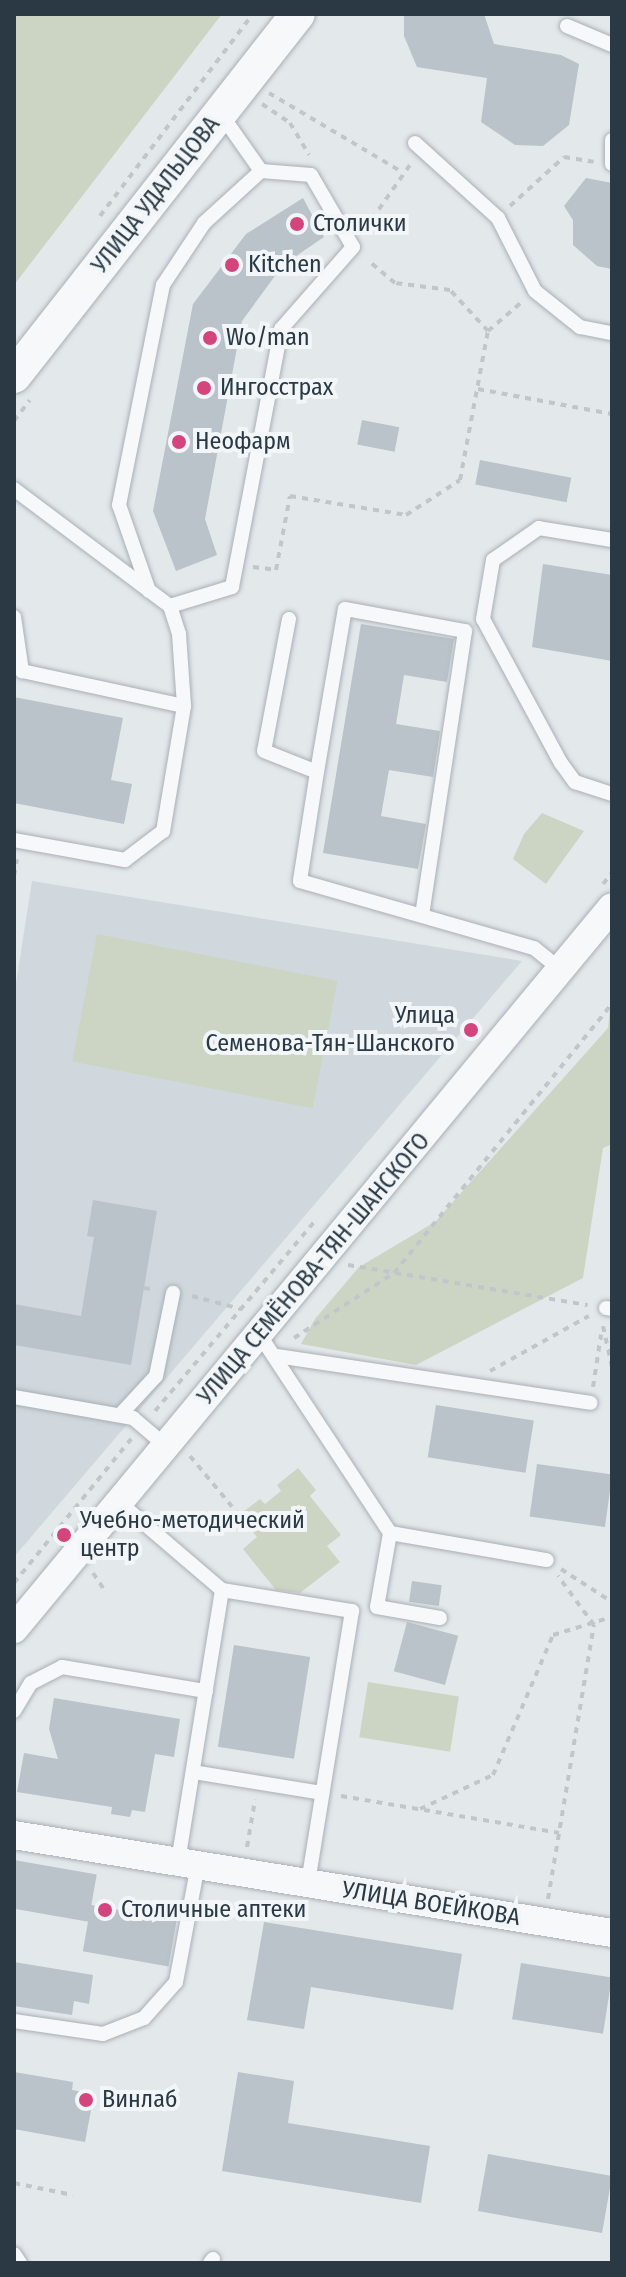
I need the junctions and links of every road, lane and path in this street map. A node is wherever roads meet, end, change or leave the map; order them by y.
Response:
1 (253, 14) edge
2 (298, 14) edge
3 (567, 26) dead end
4 (612, 45) edge
5 (264, 90) dead end
6 (221, 114) junction
7 (612, 140) edge
8 (419, 148) joint
9 (610, 164) edge
10 (261, 171) junction
11 (402, 172) junction
12 (498, 218) junction
13 (91, 228) dead end
14 (353, 247) junction
15 (535, 291) junction
16 (488, 331) junction
17 (612, 333) edge
18 (14, 376) edge
19 (478, 389) junction
20 (612, 414) edge
21 (14, 489) edge
22 (612, 540) edge
23 (235, 564) junction
24 (149, 591) junction
25 (170, 606) junction
26 (14, 617) edge
27 (289, 619) dead end
28 (184, 706) junction
29 (317, 772) junction
30 (612, 794) edge
31 (14, 840) edge
32 (610, 912) edge
33 (422, 915) junction
34 (561, 970) junction
35 (612, 1004) edge
36 (335, 1263) dead end
37 (394, 1273) junction
38 (173, 1293) dead end
39 (231, 1303) dead end
40 (609, 1308) edge
41 (239, 1309) dead end
42 (601, 1335) junction
43 (273, 1345) junction
44 (612, 1367) edge
45 (487, 1387) junction
46 (14, 1397) edge
47 (590, 1403) joint
48 (120, 1415) junction
49 (174, 1448) junction
50 (119, 1502) junction
51 (239, 1515) dead end
52 (390, 1533) junction
53 (547, 1560) junction
54 (87, 1564) dead end
55 (222, 1590) junction
56 (106, 1592) dead end
57 (612, 1602) edge
58 (377, 1607) junction
59 (352, 1611) junction
60 (612, 1617) edge
61 (440, 1618) dead end
62 (594, 1625) junction
63 (14, 1629) edge
64 (206, 1691) junction
65 (14, 1711) edge
66 (193, 1772) junction
67 (258, 1783) junction
68 (322, 1793) junction
69 (420, 1809) junction
70 (559, 1833) junction
71 (14, 1835) edge
72 (245, 1861) dead end
73 (188, 1864) junction
74 (308, 1884) junction
75 (546, 1910) dead end
76 (612, 1933) edge
77 (14, 2021) edge
78 (14, 2183) edge
79 (73, 2195) dead end

1 - 13 path
2 - 6 street, УЛИЦА УДАЛЬЦОВА
3 - 4 lane
5 - 11 path
6 - 10 lane
6 - 18 street, УЛИЦА УДАЛЬЦОВА
7 - 9 lane
8 - 11 path
8 - 12 lane
9 - 12 path
10 - 14 lane
10 - 24 lane
11 - 14 path
12 - 15 lane
14 - 16 path
14 - 23 lane
15 - 16 path
15 - 17 lane
16 - 19 path
19 - 20 path
19 - 23 path
21 - 24 lane
22 - 30 lane
23 - 25 lane
24 - 25 lane
25 - 28 lane
26 - 28 lane
27 - 29 lane
28 - 31 lane
29 - 33 lane
29 - 33 lane
32 - 34 street, УЛИЦА СЕМЁНОВА-ТЯН-ШАНСКОГО
33 - 34 lane
34 - 43 street, УЛИЦА СЕМЁНОВА-ТЯН-ШАНСКОГО
35 - 37 path
36 - 37 path
37 - 40 path
37 - 43 path
38 - 48 lane
39 - 41 path
40 - 42 path
40 - 45 path
42 - 44 path
42 - 47 path
43 - 45 lane
43 - 49 street, УЛИЦА СЕМЁНОВА-ТЯН-ШАНСКОГО
43 - 52 lane
45 - 47 lane
46 - 48 lane
48 - 49 lane
49 - 50 street, УЛИЦА СЕМЁНОВА-ТЯН-ШАНСКОГО
49 - 51 path
50 - 55 lane
50 - 63 street, УЛИЦА СЕМЁНОВА-ТЯН-ШАНСКОГО
52 - 53 lane
52 - 58 lane
53 - 57 path
53 - 62 path
54 - 56 path
55 - 59 lane
55 - 64 lane
58 - 59 lane
58 - 61 lane
59 - 68 lane
60 - 62 path
62 - 69 path
62 - 70 path
64 - 65 lane
64 - 66 lane
66 - 67 lane
66 - 73 lane
67 - 68 lane
67 - 72 path
68 - 69 path
68 - 74 lane
69 - 70 path
70 - 75 path
71 - 73 street, УЛИЦА ВОЕЙКОВА
73 - 74 street, УЛИЦА ВОЕЙКОВА
73 - 77 lane
74 - 76 street, УЛИЦА ВОЕЙКОВА
78 - 79 path

